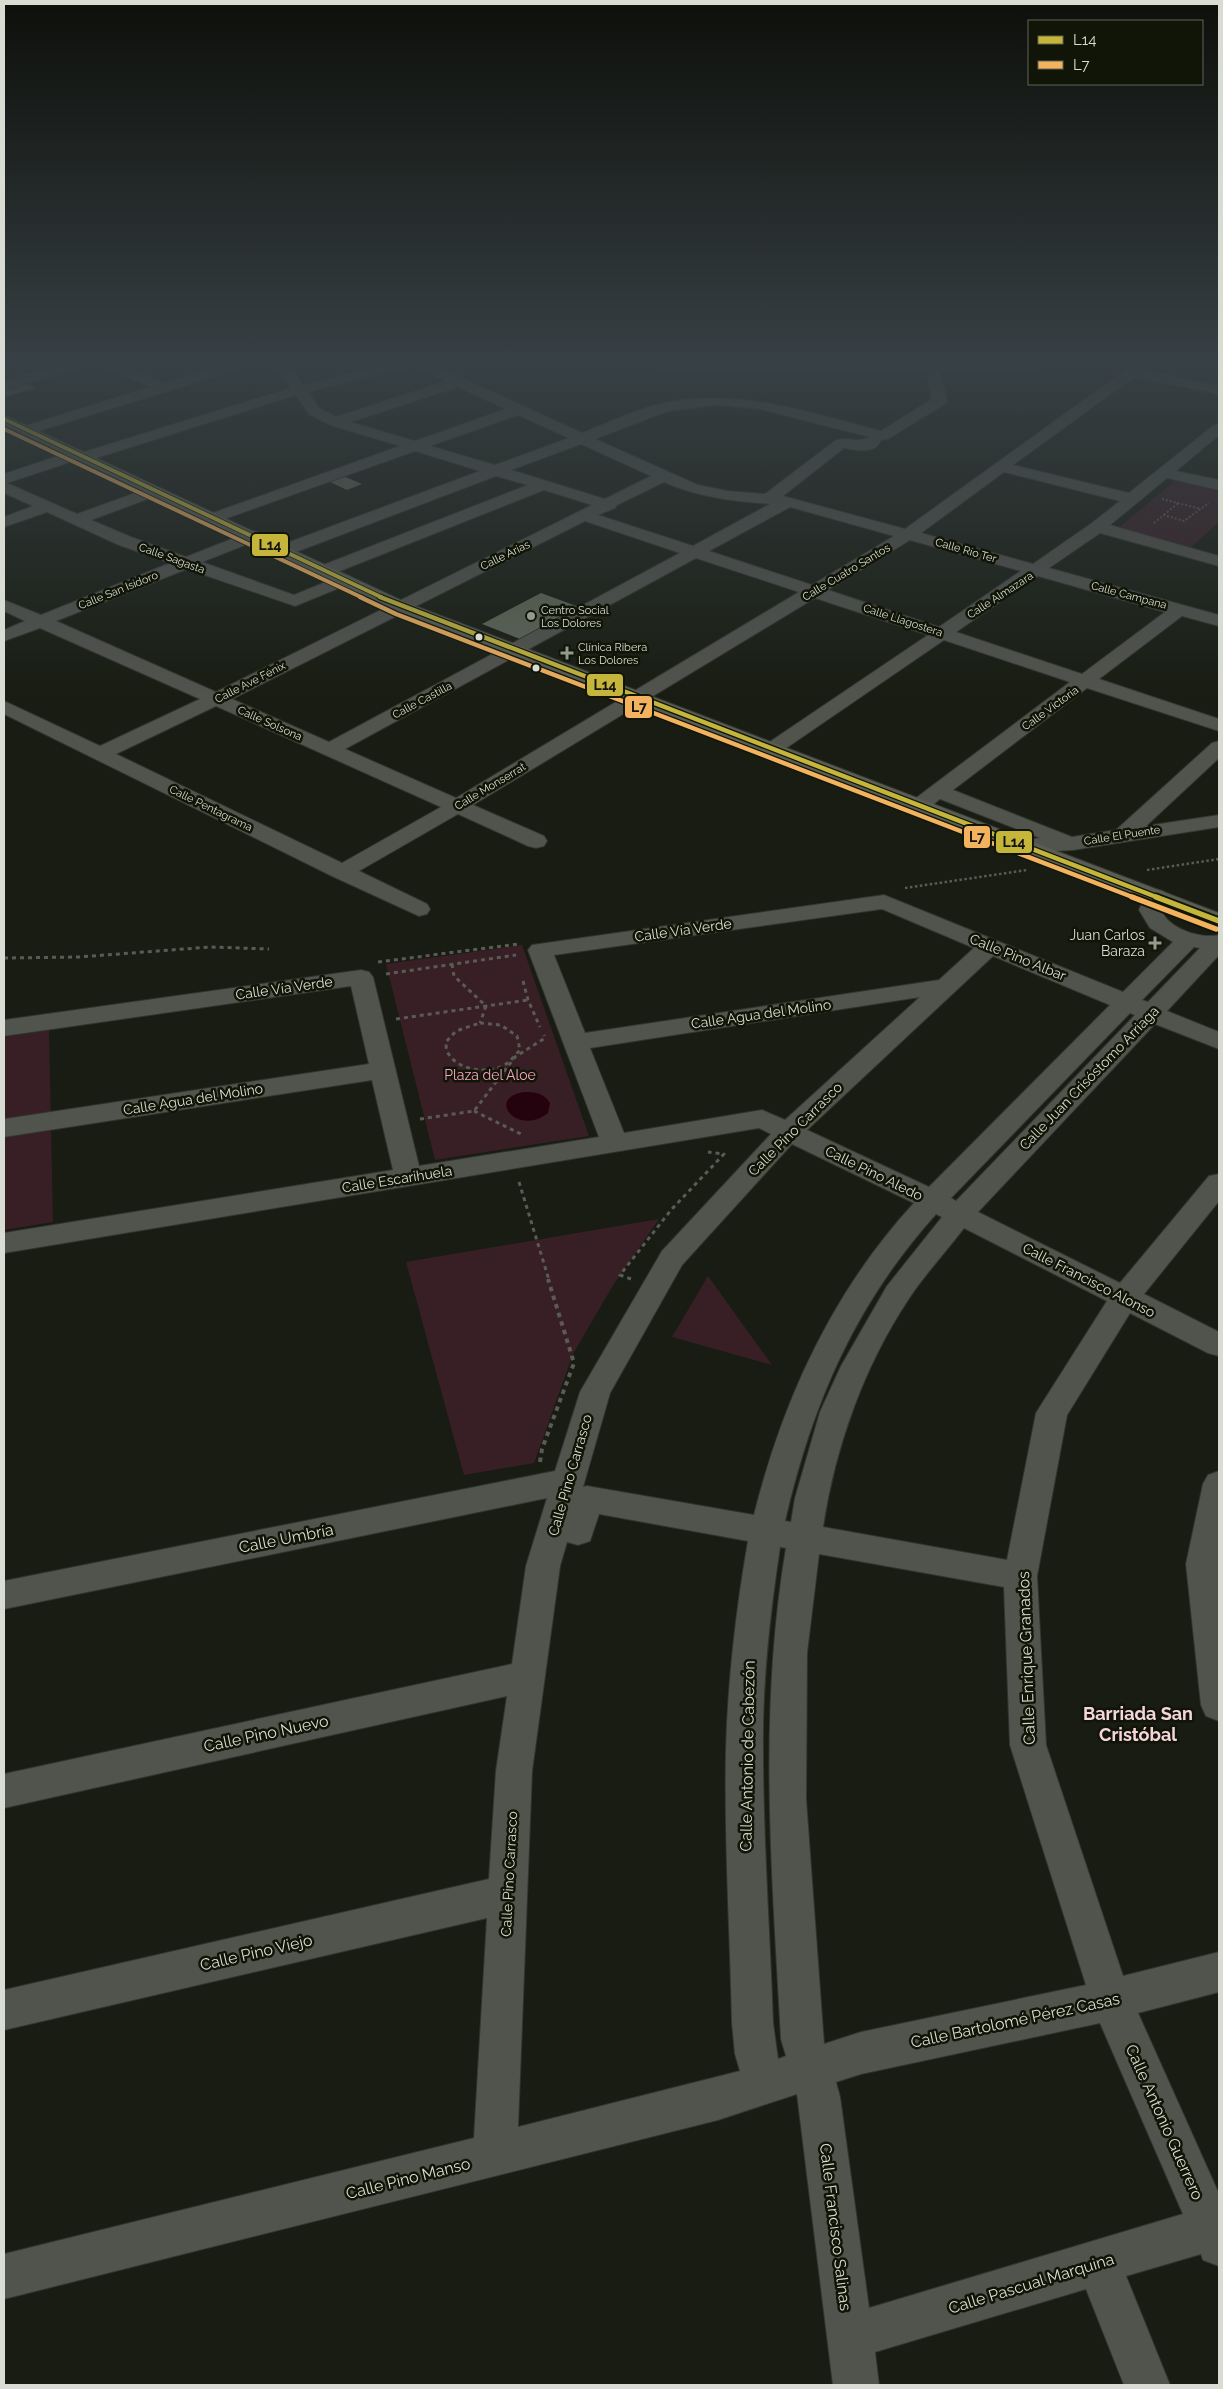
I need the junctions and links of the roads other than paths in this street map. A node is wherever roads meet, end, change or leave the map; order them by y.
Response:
1 (19, 474) edge
2 (121, 474) edge
3 (328, 474) edge
4 (336, 474) edge
5 (487, 474) edge
6 (508, 474) edge
7 (660, 474) edge
8 (801, 474) edge
9 (991, 474) edge
10 (1036, 474) edge
11 (1162, 474) edge
12 (1171, 474) edge
13 (332, 476) junction
14 (663, 476) junction
15 (4, 479) edge
16 (543, 485) junction
17 (4, 487) edge
18 (155, 491) junction
19 (1216, 492) edge
20 (1136, 496) junction
21 (769, 499) junction
22 (788, 501) junction
23 (609, 505) junction
24 (46, 506) junction
25 (586, 516) junction
26 (212, 518) junction
27 (75, 520) junction
28 (4, 522) edge
29 (1098, 528) junction
30 (910, 533) junction
31 (252, 536) junction
32 (282, 551) junction
33 (695, 552) junction
34 (1219, 561) edge
35 (186, 563) junction
36 (324, 570) junction
37 (1038, 570) junction
38 (343, 580) junction
39 (814, 591) junction
40 (4, 605) edge
41 (400, 606) junction
42 (1180, 609) junction
43 (1219, 621) edge
44 (41, 622) junction
45 (943, 633) junction
46 (4, 636) edge
47 (514, 650) junction
48 (1087, 680) junction
49 (636, 697) junction
50 (216, 699) junction
51 (4, 707) edge
52 (1219, 725) edge
53 (1219, 747) edge
54 (330, 749) junction
55 (772, 749) junction
56 (99, 754) junction
57 (937, 791) junction
58 (457, 806) junction
59 (919, 806) junction
60 (1219, 821) edge
61 (1124, 834) junction
62 (536, 841) dead end
63 (1024, 846) joint
64 (1072, 853) junction
65 (342, 872) junction
66 (1155, 896) junction
67 (884, 902) joint
68 (418, 909) dead end
69 (1219, 921) edge
70 (1189, 939) junction
71 (1219, 942) edge
72 (990, 946) junction
73 (946, 986) junction
74 (1127, 1002) junction
75 (1152, 1012) junction
76 (4, 1028) edge
77 (1219, 1041) edge
78 (576, 1042) junction
79 (383, 1070) junction
80 (4, 1128) edge
81 (788, 1132) junction
82 (615, 1144) junction
83 (408, 1178) junction
84 (1219, 1184) edge
85 (946, 1207) junction
86 (4, 1243) edge
87 (1124, 1298) junction
88 (1219, 1345) edge
89 (568, 1481) junction
90 (1219, 1484) edge
91 (555, 1527) junction
92 (766, 1530) junction
93 (804, 1537) junction
94 (1020, 1576) junction
95 (4, 1595) edge
96 (528, 1676) junction
97 (1219, 1706) edge
98 (4, 1790) edge
99 (508, 1894) junction
100 (1219, 1972) edge
101 (1111, 2000) junction
102 (4, 2010) edge
103 (811, 2070) junction
104 (764, 2085) junction
105 (495, 2156) junction
106 (1216, 2236) edge
107 (1098, 2262) junction
108 (4, 2277) edge
109 (850, 2337) junction
110 (856, 2385) edge
111 (1147, 2385) edge

1 - 15 street
2 - 18 main road
3 - 13 street
4 - 13 street
5 - 32 street
6 - 16 street
7 - 14 street, Calle Río Ter
8 - 21 street
9 - 30 street, Calle Cuatro Santos
10 - 20 street
11 - 20 street, Calle Almazara
12 - 19 street
13 - 26 street
14 - 21 street, Calle Río Ter
14 - 23 street, Calle Arias
16 - 23 street
16 - 36 street
17 - 24 street, Calle Sagasta
18 - 26 main road
18 - 27 street
20 - 29 street, Calle Almazara
21 - 22 street, Calle Río Ter
22 - 30 street, Calle Río Ter
22 - 33 street, Calle Castilla
23 - 25 street, Calle Arias
24 - 27 street, Calle Sagasta
24 - 28 street
25 - 33 street, Calle Llagostera
25 - 41 street, Calle Arias
26 - 31 main road
27 - 35 street, Calle Sagasta
29 - 34 street
29 - 37 street, Calle Almazara
30 - 37 street, Calle Río Ter
30 - 39 street, Calle Cuatro Santos
31 - 32 main road
31 - 35 street, Calle San Isidoro
32 - 36 main road
33 - 39 street, Calle Llagostera
33 - 47 street, Calle Castilla
35 - 38 street, Calle Sagasta
35 - 44 street, Calle San Isidoro
36 - 38 main road
37 - 42 street, Calle Campana
37 - 45 street, Calle Almazara
38 - 41 main road
39 - 45 street, Calle Llagostera
39 - 49 street, Calle Cuatro Santos
40 - 44 street, Calle Solsona
41 - 47 main road
41 - 50 street, Calle Ave Fénix
42 - 43 street, Calle Campana
42 - 48 street, Calle Victoria
44 - 46 street, Calle San Isidoro
44 - 50 street, Calle Solsona
45 - 48 street, Calle Llagostera
45 - 55 street, Calle Almazara
47 - 49 main road
47 - 54 street, Calle Castilla
48 - 52 street, Calle Llagostera
48 - 57 street, Calle Victoria
49 - 55 main road
49 - 58 street, Calle Monserrat
50 - 54 street, Calle Solsona
50 - 56 street, Calle Ave Fénix
51 - 56 street, Calle Pentagrama
53 - 61 street
54 - 58 street, Calle Solsona
55 - 59 main road
56 - 65 street, Calle Pentagrama
57 - 59 street, Calle Victoria
57 - 64 street
58 - 62 street, Calle Solsona
58 - 65 street, Calle Monserrat
59 - 63 main road
60 - 61 street, Calle El Puente
61 - 64 street, Calle El Puente
63 - 64 street, Calle El Puente
64 - 66 main road
65 - 68 street, Calle Pentagrama
66 - 69 main road
66 - 70 street
67 - 72 street, Calle Pino Albar
67 - 78 street, Calle Vía Verde
70 - 71 street
70 - 74 street, Calle Juan Crisóstomo Arriaga
71 - 75 street, Calle Juan Crisóstomo Arriaga
72 - 73 street, Calle Pino Carrasco
72 - 74 street, Calle Pino Albar
73 - 78 street, Calle Agua del Molino
73 - 81 street, Calle Pino Carrasco
74 - 75 street, Calle Pino Albar
74 - 85 street, Calle Juan Crisóstomo Arriaga
75 - 77 street, Calle Pino Albar
75 - 85 street, Calle Juan Crisóstomo Arriaga
76 - 79 street, Calle Vía Verde
78 - 82 street, Calle Vía Verde
79 - 80 street, Calle Agua del Molino
79 - 83 street, Calle Vía Verde
81 - 82 street, Calle Escarihuela
81 - 85 street, Calle Pino Aledo
81 - 89 street, Calle Pino Carrasco
82 - 83 street, Calle Escarihuela
83 - 86 street, Calle Escarihuela
84 - 87 street, Calle Enrique Granados
85 - 87 street, Calle Francisco Alonso
85 - 92 street, Calle Antonio de Cabezón
85 - 93 street
87 - 88 street, Calle Francisco Alonso
87 - 94 street, Calle Enrique Granados
89 - 91 street, Calle Pino Carrasco
89 - 95 street, Calle Umbría
90 - 97 street
91 - 92 street
91 - 96 street, Calle Pino Carrasco
92 - 93 street
92 - 104 street, Calle Antonio de Cabezón
93 - 94 street
93 - 103 street
94 - 101 street, Calle Enrique Granados
96 - 98 street, Calle Pino Nuevo
96 - 99 street, Calle Pino Carrasco
99 - 102 street, Calle Pino Viejo
99 - 105 street, Calle Pino Carrasco
100 - 101 street, Calle Bartolomé Pérez Casas
101 - 103 street, Calle Bartolomé Pérez Casas
101 - 106 street, Calle Antonio Guerrero
103 - 104 street, Calle Pino Manso
103 - 109 street, Calle Francisco Salinas
104 - 105 street, Calle Pino Manso
105 - 108 street, Calle Pino Manso
106 - 107 street, Calle Pascual Marquina
107 - 109 street, Calle Pascual Marquina
107 - 111 street
109 - 110 street, Calle Francisco Salinas

